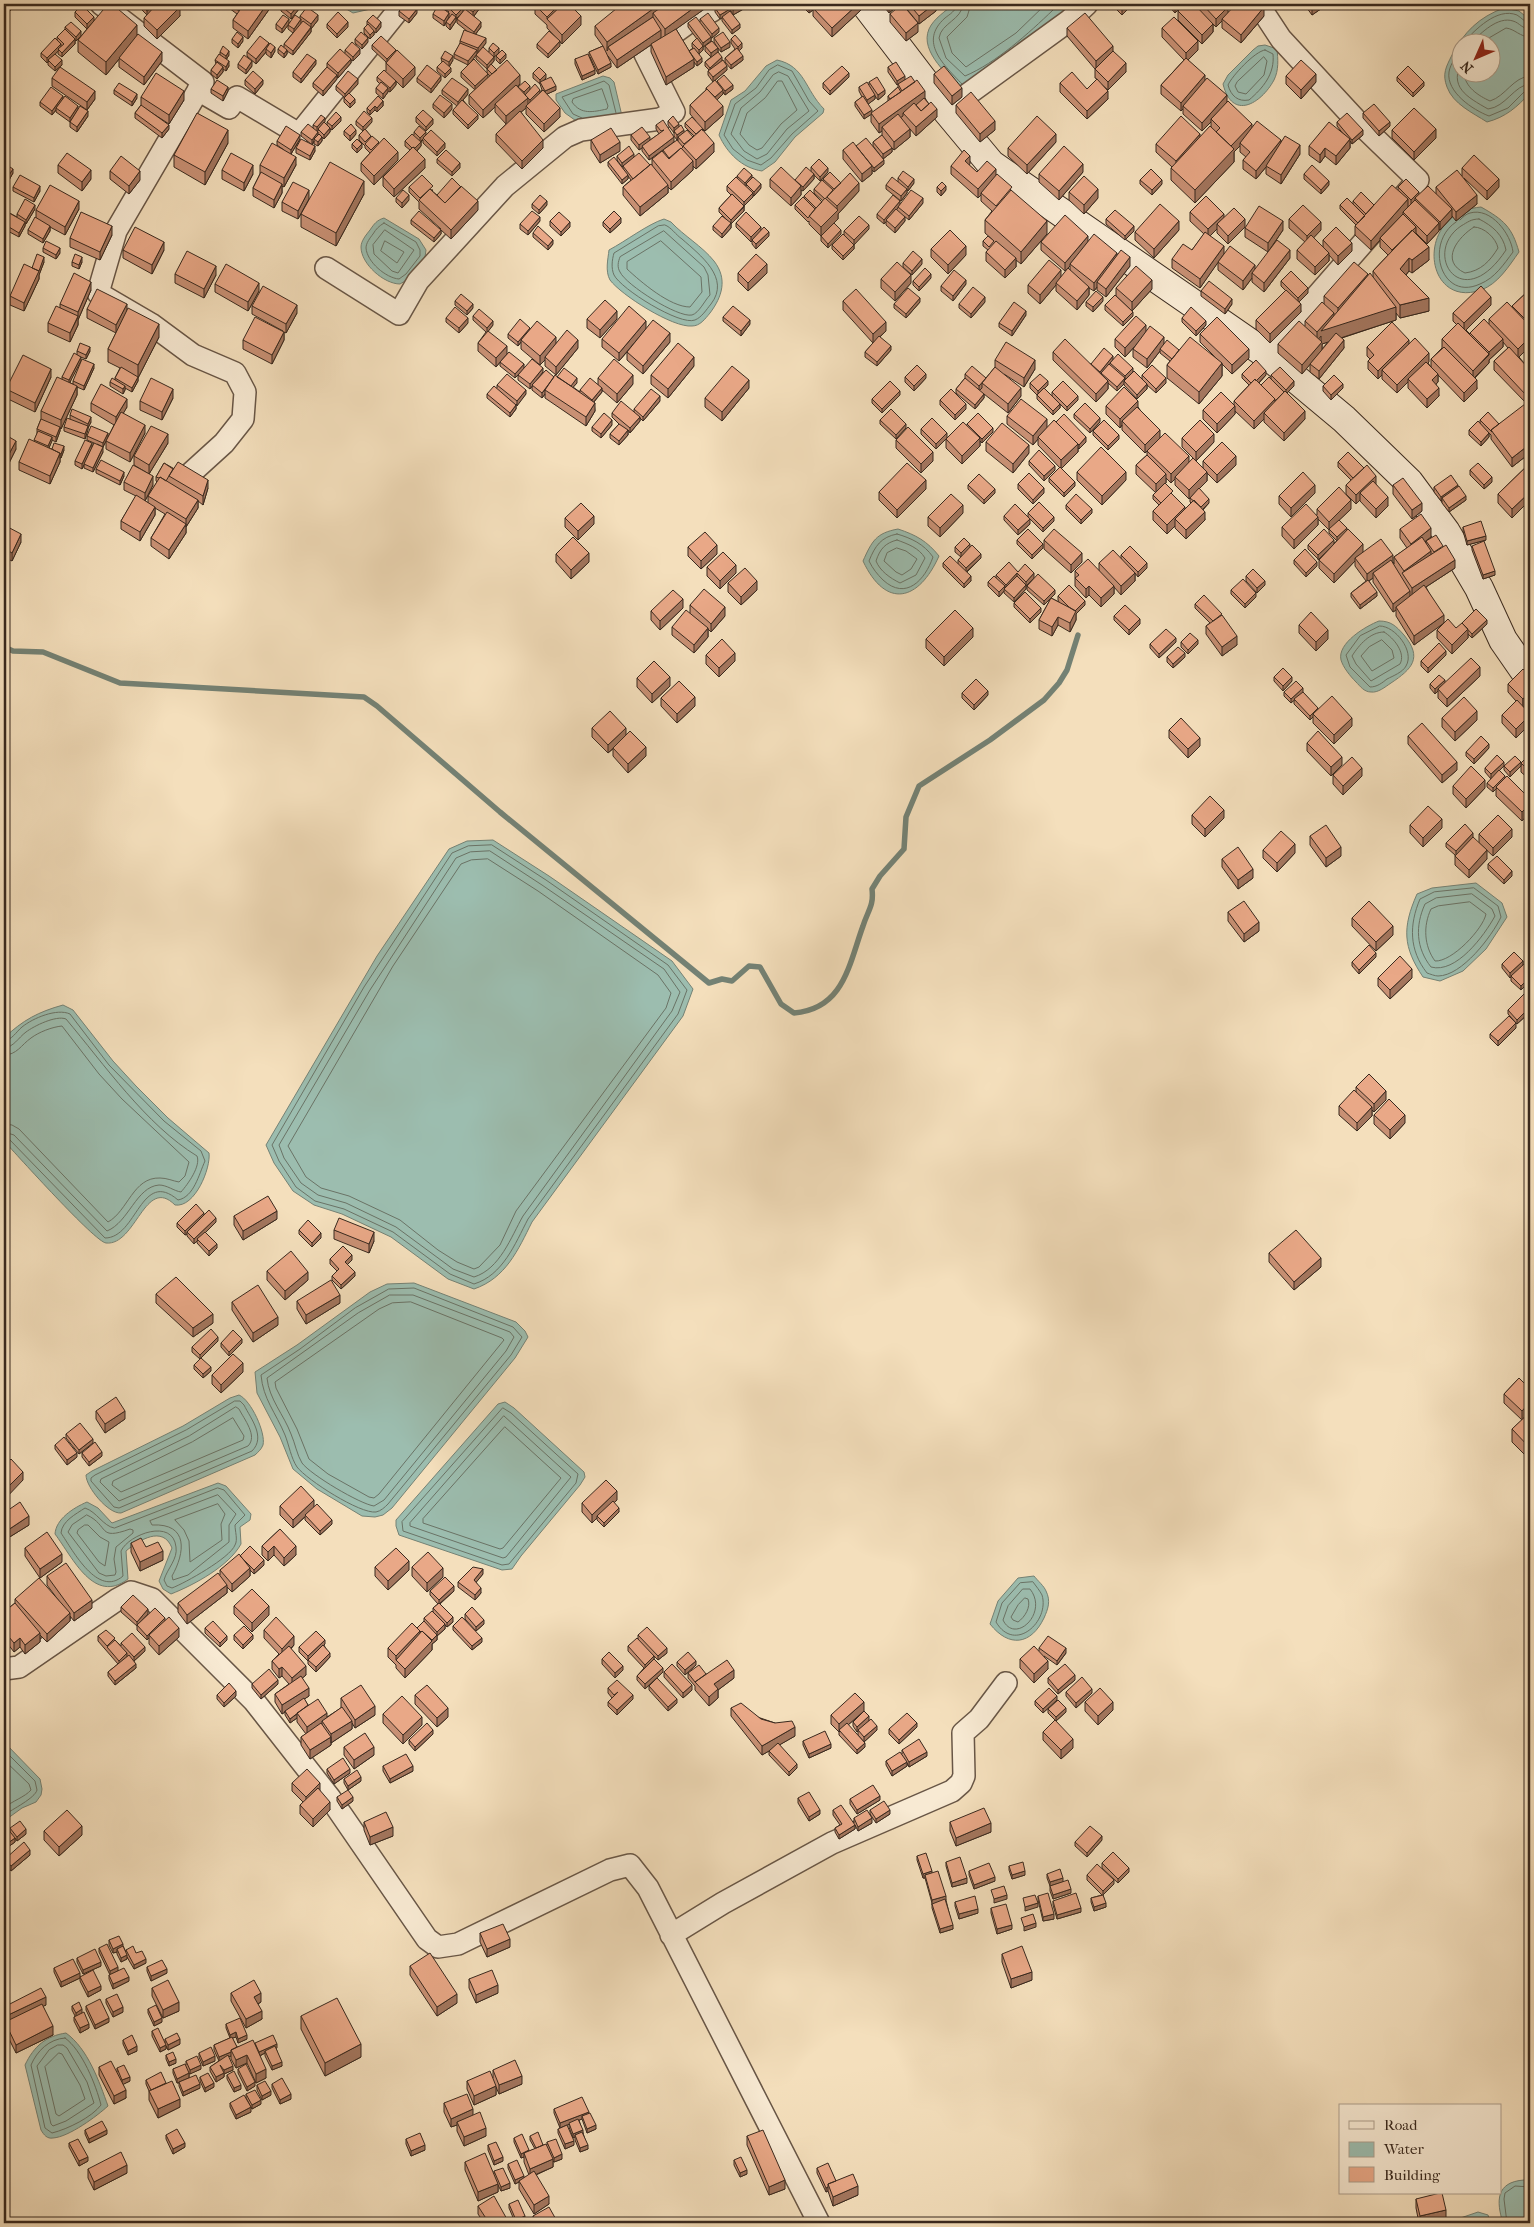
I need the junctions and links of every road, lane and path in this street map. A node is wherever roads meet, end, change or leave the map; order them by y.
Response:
1 (102, 4) edge
2 (711, 4) edge
3 (865, 4) edge
4 (1087, 4) edge
5 (1258, 4) edge
6 (396, 14) dead end
7 (198, 90) junction
8 (946, 110) junction
9 (1414, 184) edge
10 (326, 268) dead end
11 (1266, 354) junction
12 (191, 473) edge
13 (1530, 679) edge
14 (4, 1669) edge
15 (1006, 1683) dead end
16 (671, 1934) junction
17 (819, 2223) edge

1 - 7 street
2 - 10 street
3 - 8 street
4 - 8 street
5 - 11 street
6 - 7 street
7 - 12 street
8 - 11 street
9 - 11 street
11 - 13 street
14 - 16 street
15 - 16 street
16 - 17 street

